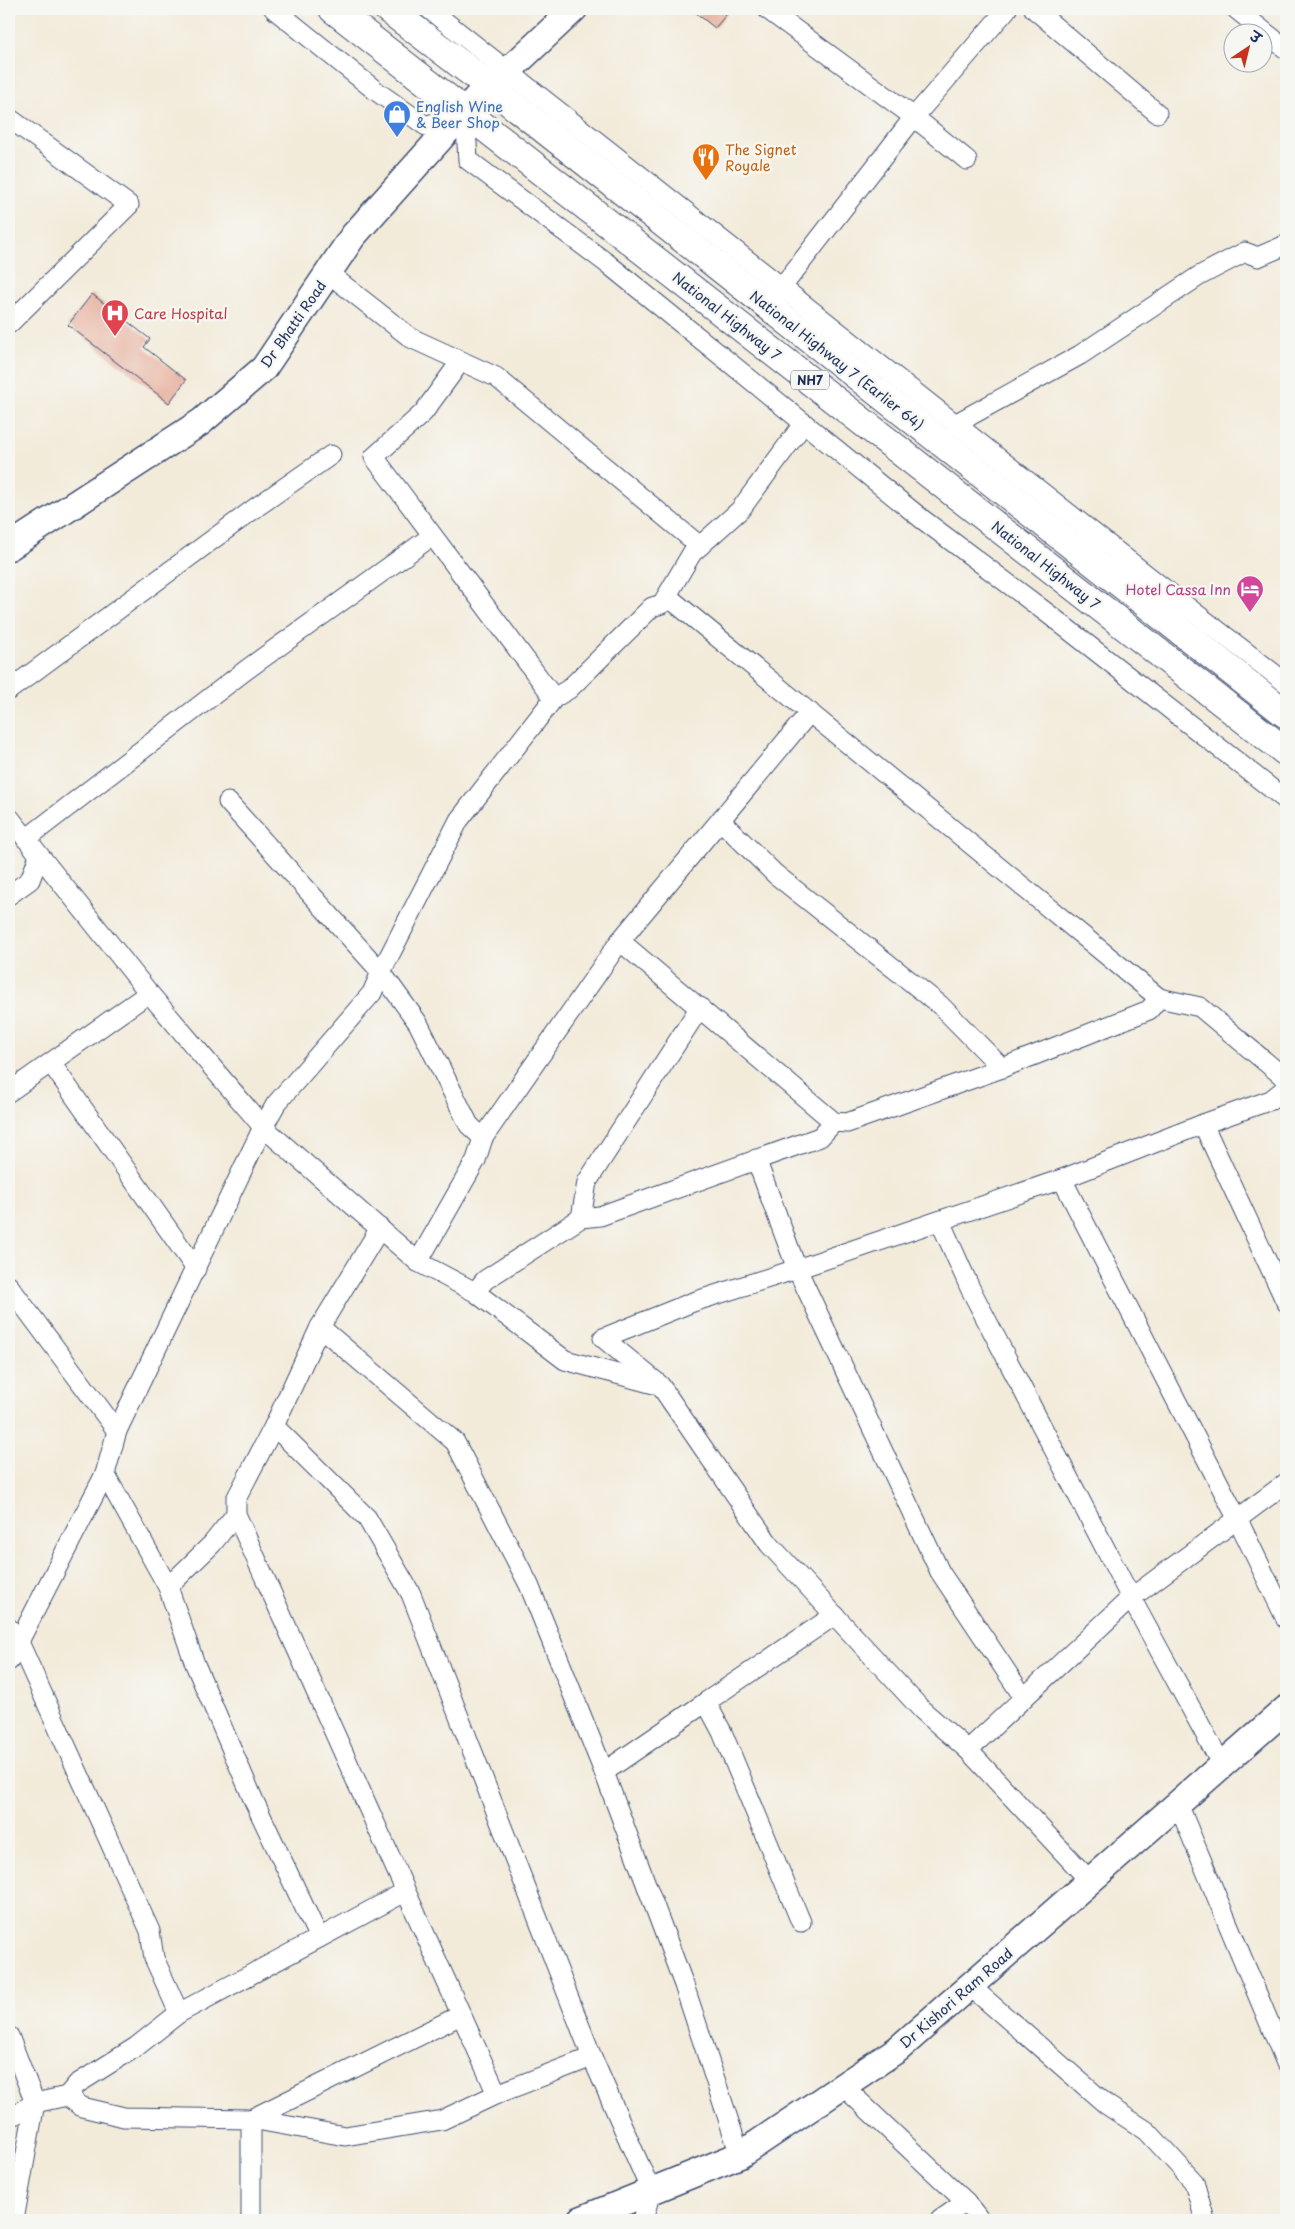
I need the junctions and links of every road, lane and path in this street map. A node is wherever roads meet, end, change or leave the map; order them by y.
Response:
1 (274, 9) edge
2 (333, 9) edge
3 (388, 9) edge
4 (428, 9) edge
5 (574, 9) edge
6 (767, 9) edge
7 (1007, 9) edge
8 (1034, 9) edge
9 (1236, 9) edge
10 (1286, 49) edge
11 (498, 78) junction
12 (466, 111) junction
13 (1157, 113) dead end
14 (914, 117) junction
15 (9, 118) edge
16 (967, 160) dead end
17 (1286, 245) edge
18 (328, 273) junction
19 (775, 296) junction
20 (9, 324) edge
21 (461, 361) junction
22 (804, 423) junction
23 (955, 424) junction
24 (331, 456) dead end
25 (432, 536) junction
26 (700, 546) junction
27 (9, 547) edge
28 (667, 596) junction
29 (1286, 683) edge
30 (9, 690) edge
31 (554, 698) junction
32 (810, 712) junction
33 (1286, 714) edge
34 (1286, 752) edge
35 (1286, 800) edge
36 (228, 802) dead end
37 (9, 816) edge
38 (721, 821) junction
39 (26, 839) junction
40 (39, 856) junction
41 (9, 895) edge
42 (620, 941) junction
43 (381, 972) junction
44 (149, 993) junction
45 (1159, 998) junction
46 (700, 1006) junction
47 (51, 1063) junction
48 (1002, 1068) junction
49 (1286, 1079) edge
50 (1286, 1088) edge
51 (9, 1092) edge
52 (834, 1122) junction
53 (1203, 1124) junction
54 (263, 1126) junction
55 (483, 1138) junction
56 (756, 1159) junction
57 (1062, 1179) junction
58 (581, 1218) junction
59 (940, 1220) junction
60 (380, 1228) junction
61 (418, 1262) junction
62 (196, 1269) junction
63 (797, 1269) junction
64 (9, 1286) edge
65 (475, 1292) junction
66 (1286, 1302) edge
67 (320, 1327) junction
68 (660, 1385) junction
69 (274, 1426) junction
70 (117, 1431) junction
71 (105, 1474) junction
72 (1286, 1483) edge
73 (236, 1514) junction
74 (1238, 1520) junction
75 (168, 1587) junction
76 (1131, 1598) junction
77 (835, 1615) junction
78 (1286, 1619) edge
79 (14, 1635) edge
80 (9, 1661) edge
81 (1024, 1698) junction
82 (706, 1702) junction
83 (1286, 1709) edge
84 (968, 1750) junction
85 (1222, 1765) junction
86 (604, 1772) junction
87 (1178, 1804) junction
88 (1090, 1881) junction
89 (406, 1892) junction
90 (802, 1922) dead end
91 (319, 1938) junction
92 (970, 1986) junction
93 (179, 2013) junction
94 (461, 2015) junction
95 (9, 2036) edge
96 (592, 2058) junction
97 (1286, 2063) edge
98 (843, 2086) junction
99 (496, 2094) junction
100 (67, 2096) junction
101 (35, 2103) junction
102 (9, 2118) edge
103 (251, 2119) junction
104 (740, 2154) junction
105 (651, 2191) junction
106 (966, 2202) junction
107 (14, 2220) edge
108 (252, 2220) edge
109 (580, 2220) edge
110 (643, 2220) edge
111 (940, 2220) edge
112 (980, 2220) edge
113 (1205, 2220) edge

1 - 12 street
2 - 12 highway, National Highway 7 / NH7
3 - 11 highway, National Highway 7 (Earlier 64) / NH7
4 - 11 street
5 - 11 street, Dr Bhatti Road
6 - 14 street
7 - 14 street
8 - 13 street
9 - 10 street
11 - 12 street, Dr Bhatti Road
11 - 19 highway, National Highway 7 (Earlier 64) / NH7
12 - 18 street, Dr Bhatti Road
12 - 22 street
12 - 34 highway, National Highway 7 / NH7
14 - 16 street
14 - 19 street
15 - 20 street
17 - 23 street
18 - 21 street
18 - 27 street, Dr Bhatti Road
19 - 23 street
19 - 33 highway, National Highway 7 (Earlier 64) / NH7
21 - 25 street
21 - 26 street
22 - 26 street
22 - 35 street
23 - 29 street
24 - 30 street
25 - 31 street
25 - 39 street
26 - 28 street
28 - 31 street
28 - 32 street
31 - 43 street
32 - 38 street
32 - 45 street
36 - 43 street
37 - 39 street
38 - 42 street
38 - 48 street
39 - 40 street
40 - 41 street
40 - 44 street
42 - 46 street
42 - 55 street
43 - 54 street
43 - 55 street
44 - 47 street
44 - 54 street
45 - 48 street
45 - 49 street
46 - 52 street
46 - 58 street
47 - 51 street
47 - 62 street
48 - 52 street
50 - 53 street
52 - 56 street
53 - 57 street
53 - 66 street
54 - 60 street
54 - 62 street
55 - 61 street
56 - 58 street
56 - 63 street
57 - 59 street
57 - 74 street
58 - 65 street
59 - 63 street
59 - 76 street
60 - 61 street
60 - 67 street
61 - 65 street
62 - 70 street
63 - 68 street
63 - 81 street
64 - 70 street
65 - 68 street
67 - 69 street
67 - 86 street
68 - 77 street
69 - 73 street
69 - 96 street
70 - 71 street
71 - 75 street
71 - 79 street
72 - 74 street
73 - 75 street
73 - 89 street
74 - 76 street
74 - 78 street
75 - 91 street
76 - 81 street
76 - 85 street
77 - 82 street
77 - 84 street
79 - 80 street
79 - 93 street
81 - 84 street
82 - 86 street
82 - 90 street
83 - 85 street, Dr Kishori Ram Road
84 - 88 street
85 - 87 street, Dr Kishori Ram Road
86 - 104 street
87 - 88 street, Dr Kishori Ram Road
87 - 97 street
88 - 92 street, Dr Kishori Ram Road
89 - 91 street
89 - 94 street
91 - 93 street
92 - 98 street, Dr Kishori Ram Road
92 - 113 street
93 - 100 street
94 - 99 street
94 - 103 street
95 - 101 street
96 - 99 street
96 - 105 street
98 - 104 street, Dr Kishori Ram Road
98 - 106 street
99 - 103 street
100 - 101 street
100 - 103 street
101 - 102 street
101 - 107 street
103 - 108 street
104 - 105 street, Dr Kishori Ram Road
105 - 109 street, Dr Kishori Ram Road
105 - 110 street
106 - 111 street
106 - 112 street

